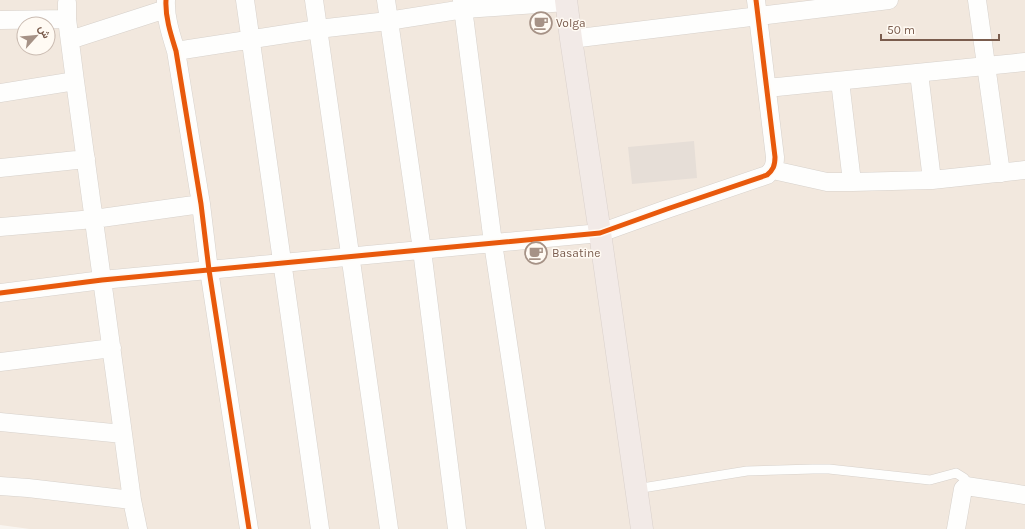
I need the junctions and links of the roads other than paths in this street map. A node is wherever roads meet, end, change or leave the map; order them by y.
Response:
1 (245, 0) edge
2 (314, 0) edge
3 (386, 0) edge
4 (889, 0) edge
5 (976, 0) edge
6 (567, 1) edge
7 (166, 5) edge
8 (463, 5) edge
9 (756, 8) edge
10 (0, 20) edge
11 (388, 21) junction
12 (318, 29) junction
13 (571, 39) junction
14 (70, 40) junction
15 (251, 40) junction
16 (176, 51) junction
17 (1025, 62) edge
18 (986, 66) junction
19 (919, 73) junction
20 (75, 81) junction
21 (840, 81) junction
22 (767, 88) junction
23 (0, 93) edge
24 (86, 159) junction
25 (0, 168) edge
26 (773, 170) junction
27 (1025, 170) edge
28 (1001, 172) junction
29 (932, 180) junction
30 (852, 182) junction
31 (201, 204) junction
32 (94, 219) junction
33 (0, 227) edge
34 (600, 233) junction
35 (493, 243) junction
36 (422, 250) junction
37 (350, 256) junction
38 (282, 263) junction
39 (209, 270) junction
40 (102, 280) junction
41 (0, 293) edge
42 (112, 348) junction
43 (0, 362) edge
44 (0, 422) edge
45 (123, 434) junction
46 (0, 486) edge
47 (971, 487) junction
48 (636, 489) junction
49 (1025, 495) edge
50 (132, 500) junction
51 (138, 529) edge
52 (249, 529) edge
53 (320, 529) edge
54 (389, 529) edge
55 (457, 529) edge
56 (536, 529) edge
57 (642, 529) edge
58 (956, 529) edge

1 - 15 street
2 - 12 street
3 - 11 street
4 - 9 street
5 - 18 street
6 - 8 street
6 - 13 highway
7 - 14 street
7 - 16 street
8 - 11 street
8 - 35 street
9 - 13 street
9 - 22 street
10 - 14 street
11 - 12 street
11 - 36 street
12 - 15 street
12 - 37 street
13 - 34 highway
14 - 20 street
15 - 16 street
15 - 38 street
16 - 31 street
17 - 18 street
18 - 19 street
18 - 28 street
19 - 21 street
19 - 29 street
20 - 23 street
20 - 24 street
21 - 22 street
21 - 30 street
22 - 26 street
24 - 25 street
24 - 32 street
26 - 30 street
26 - 34 street
27 - 28 street
28 - 29 street
29 - 30 street
31 - 32 street
31 - 39 street
32 - 33 street
32 - 40 street
34 - 35 street
34 - 48 highway
35 - 36 street
35 - 56 street
36 - 37 street
36 - 55 street
37 - 38 street
37 - 54 street
38 - 39 street
38 - 53 street
39 - 40 street
39 - 52 street
40 - 41 street
40 - 42 street
42 - 43 street
42 - 45 street
44 - 45 street
45 - 50 street
46 - 50 street
47 - 48 lane
47 - 49 street
47 - 58 street
48 - 57 highway
50 - 51 street

